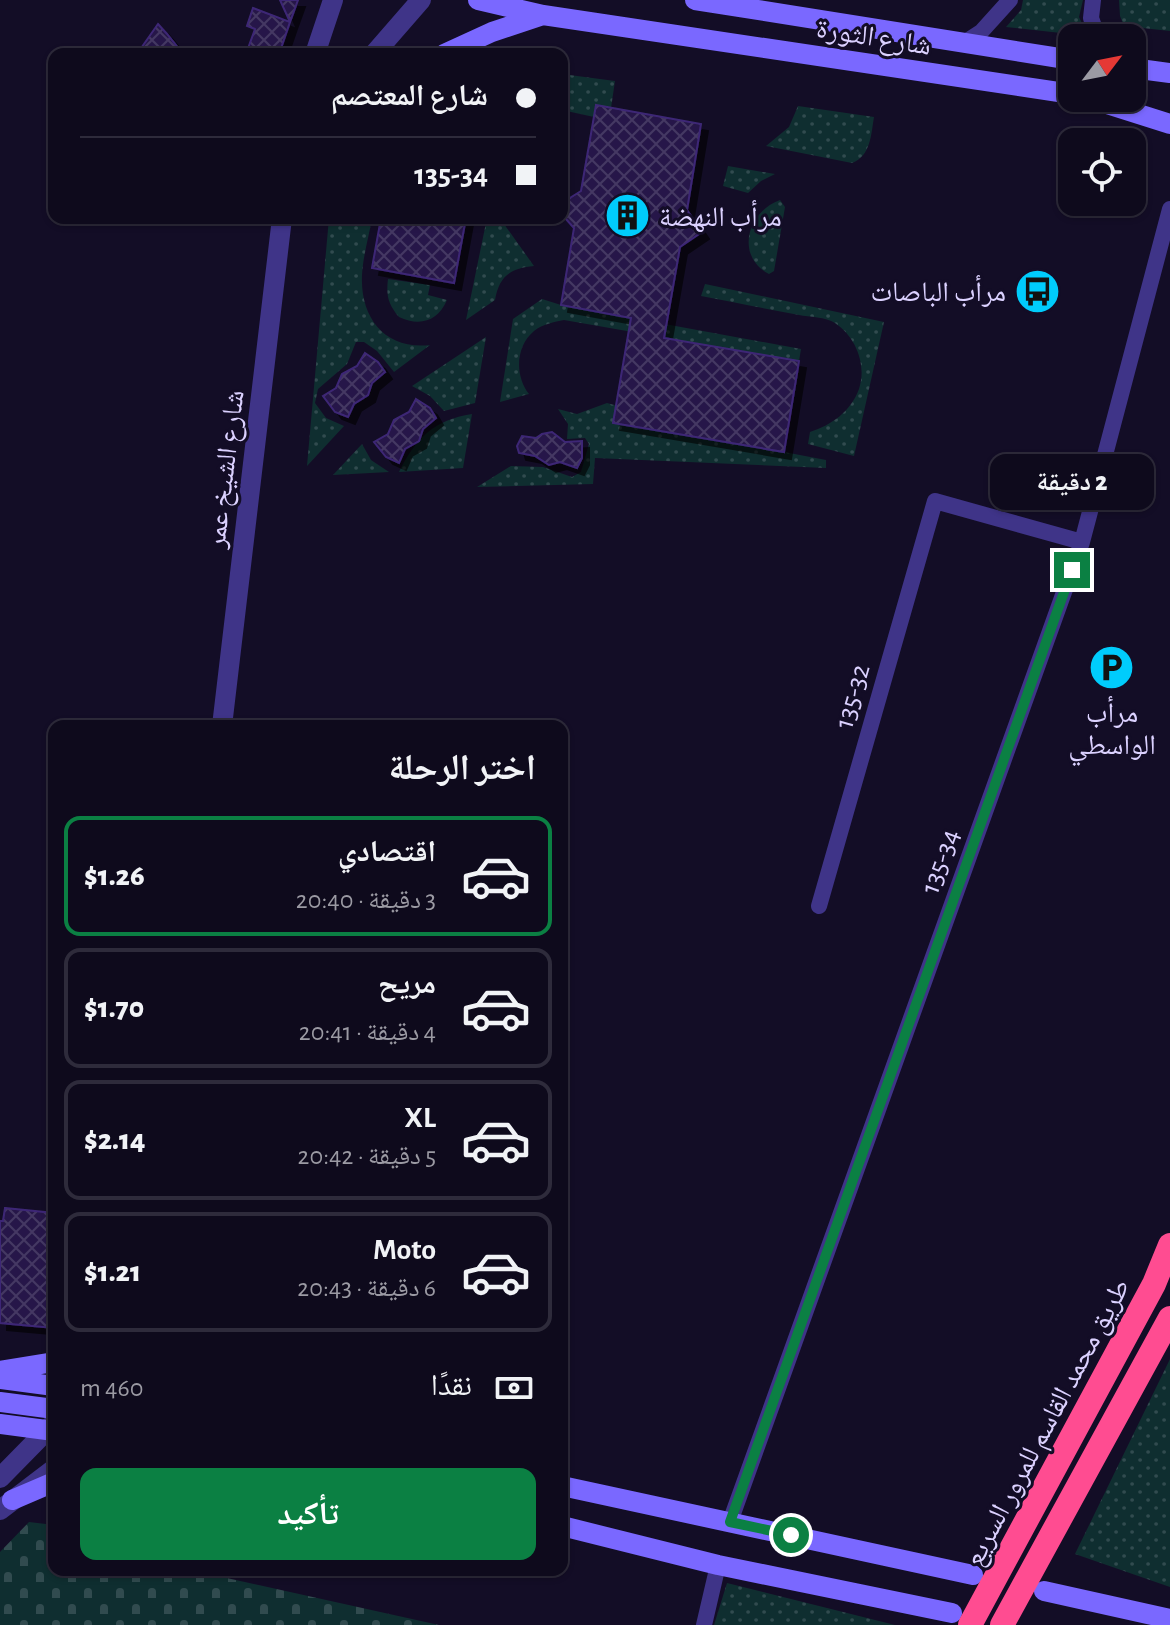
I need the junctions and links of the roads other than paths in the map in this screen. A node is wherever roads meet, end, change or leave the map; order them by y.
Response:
1 (333, 0) edge
2 (421, 0) edge
3 (478, 0) edge
4 (695, 0) edge
5 (1010, 0) edge
6 (1093, 0) edge
7 (543, 15) junction
8 (1093, 24) edge
9 (964, 43) junction
10 (317, 48) edge
11 (379, 48) edge
12 (457, 48) edge
13 (1058, 58) edge
14 (1146, 70) edge
15 (1170, 73) edge
16 (1058, 92) edge
17 (1132, 112) edge
18 (1170, 124) edge
19 (1170, 209) edge
20 (281, 224) edge
21 (1082, 542) junction
22 (223, 720) edge
23 (819, 906) dead end
24 (1170, 1245) edge
25 (1170, 1318) edge
26 (48, 1363) edge
27 (0, 1371) edge
28 (0, 1379) edge
29 (48, 1385) edge
30 (0, 1402) edge
31 (48, 1408) edge
32 (0, 1424) edge
33 (48, 1428) edge
34 (48, 1433) edge
35 (48, 1474) edge
36 (0, 1478) edge
37 (48, 1485) edge
38 (568, 1487) edge
39 (6, 1505) edge
40 (730, 1522) junction
41 (568, 1528) edge
42 (718, 1565) junction
43 (973, 1575) dead end
44 (1044, 1591) dead end
45 (1170, 1606) edge
46 (1144, 1613) junction
47 (961, 1619) edge
48 (1170, 1619) edge
49 (704, 1625) edge
50 (1002, 1625) edge

1 - 10 street
2 - 11 street
3 - 7 main road, شارع الثورة
4 - 9 main road, شارع الثورة
5 - 9 street
6 - 8 street
7 - 12 main road
7 - 16 main road, شارع الثورة
9 - 13 main road, شارع الثورة
14 - 15 main road
17 - 18 main road
19 - 21 street, 135-34
20 - 22 street, شارع الشيخ عمر
21 - 23 street, 135-32
21 - 40 street, 135-34
24 - 47 highway, طريق محمد القاسم للمرور السريع, bridge
25 - 50 highway, طريق محمد القاسم للمرور السريع, bridge
26 - 27 main road
28 - 29 main road
30 - 31 main road
32 - 33 main road
34 - 36 street
35 - 39 street
37 - 39 main road
38 - 40 main road
40 - 43 main road
41 - 42 main road
42 - 47 main road
42 - 49 street
44 - 46 main road
45 - 46 street
46 - 48 main road

